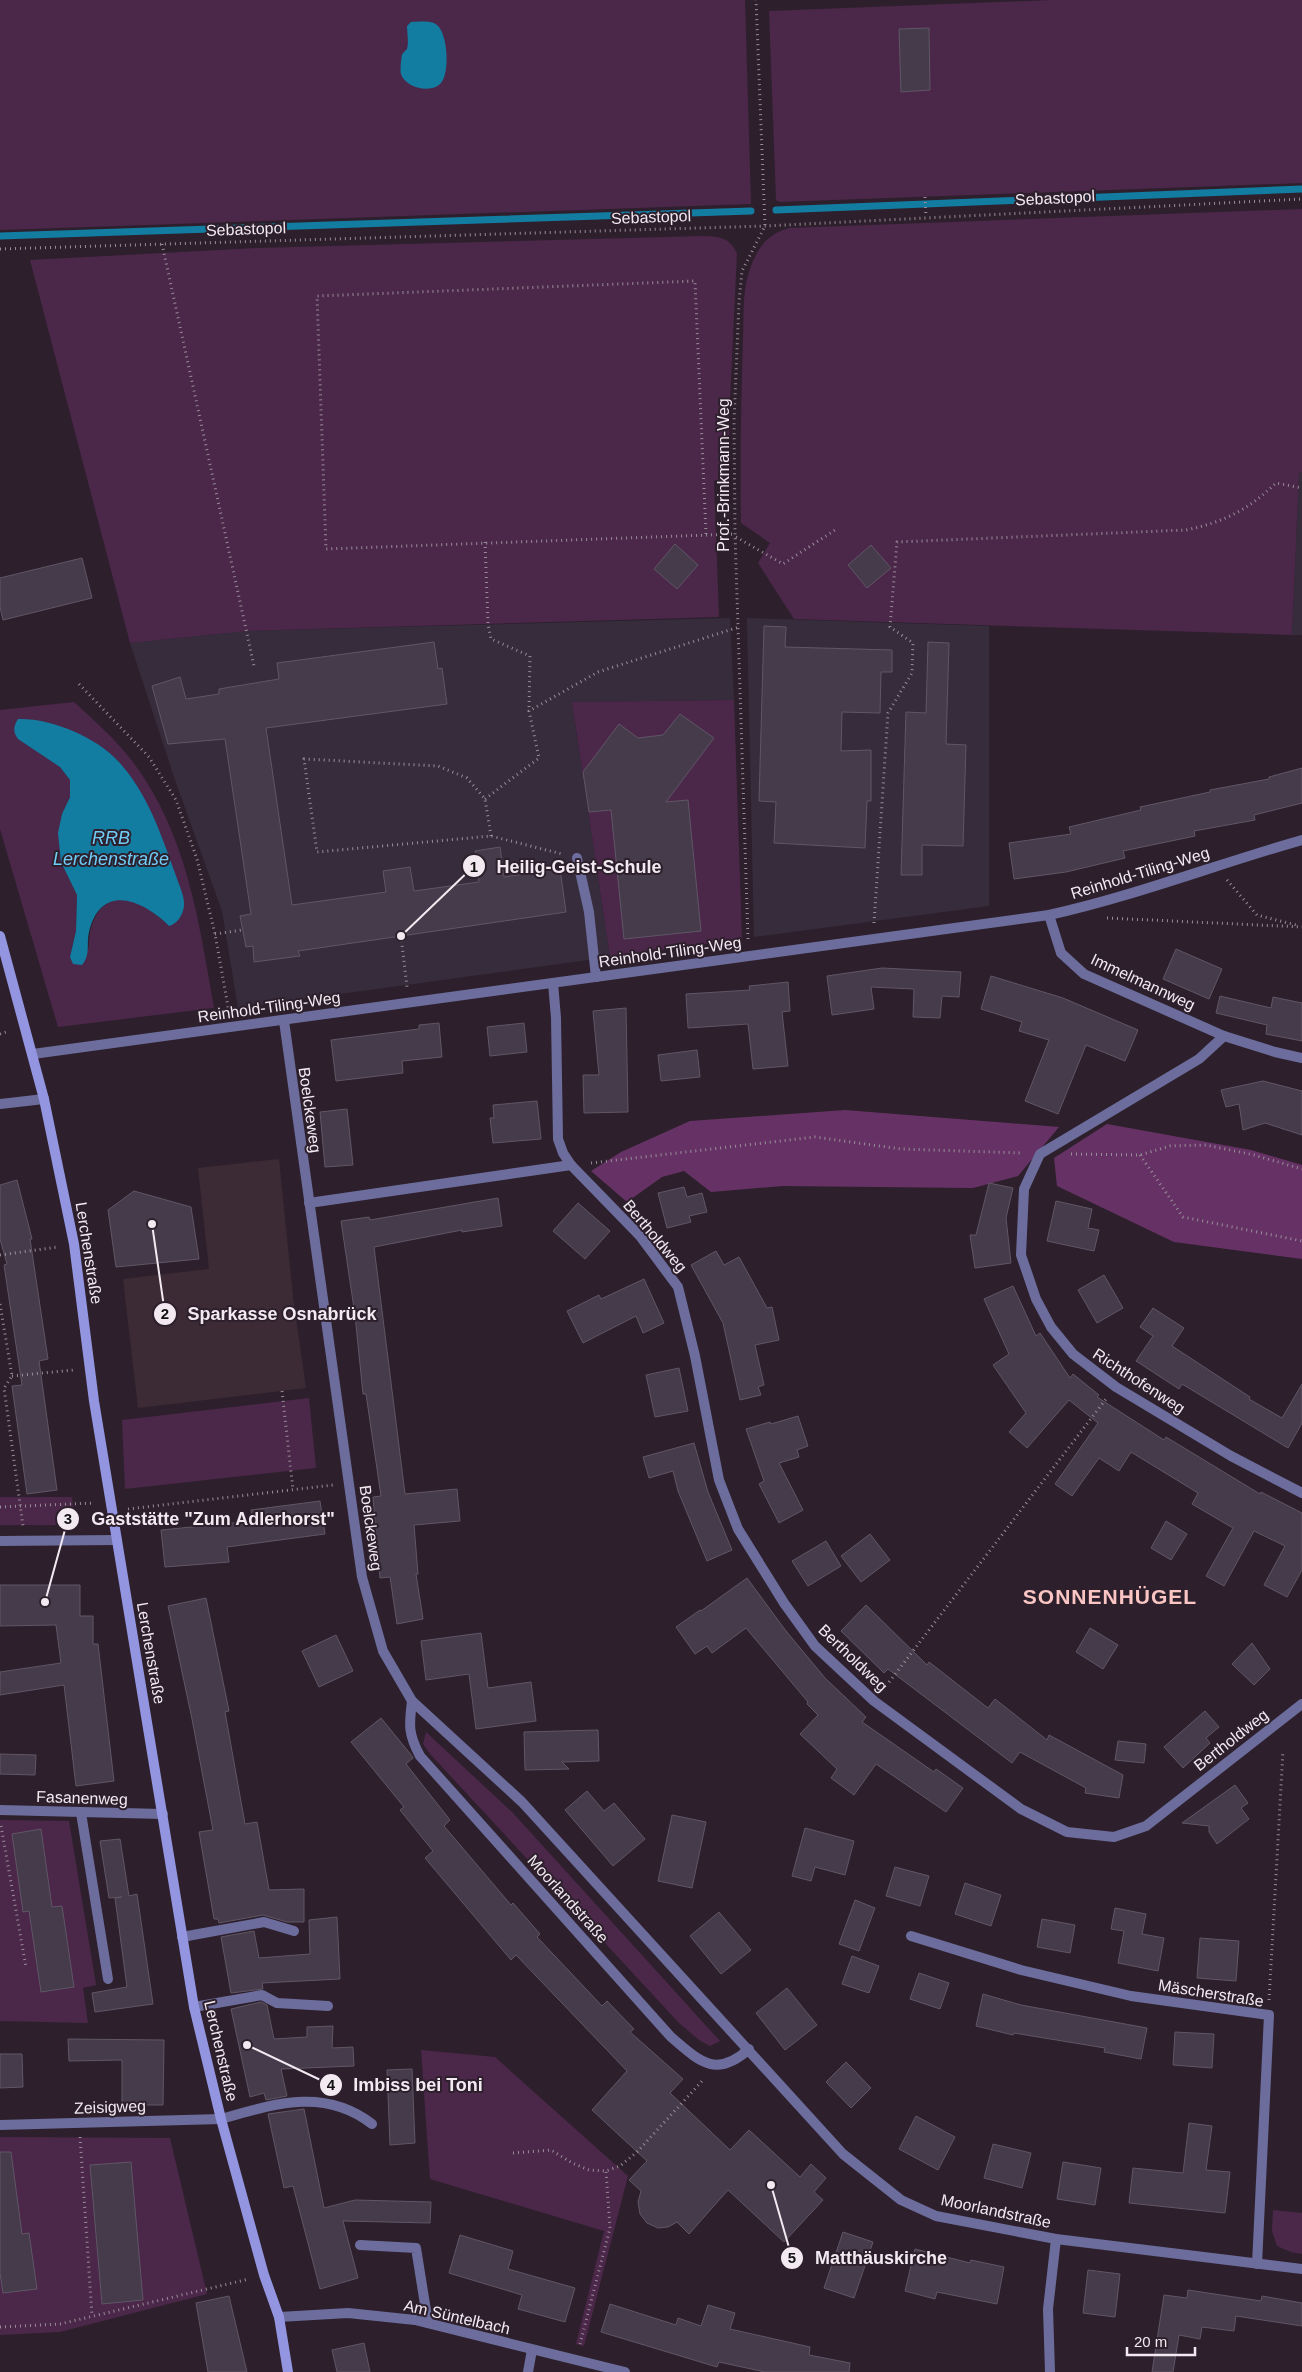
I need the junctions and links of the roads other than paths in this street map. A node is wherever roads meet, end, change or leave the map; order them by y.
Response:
1 (1302, 840) edge
2 (577, 858) road end
3 (1049, 916) junction
4 (0, 936) edge
5 (596, 978) junction
6 (552, 984) junction
7 (284, 1021) junction
8 (1224, 1036) junction
9 (33, 1054) junction
10 (1302, 1058) edge
11 (44, 1099) junction
12 (0, 1104) edge
13 (571, 1165) junction
14 (309, 1203) junction
15 (1302, 1493) edge
16 (0, 1540) edge
17 (117, 1540) junction
18 (412, 1701) junction
19 (1302, 1704) edge
20 (522, 1802) joint
21 (0, 1810) edge
22 (81, 1813) junction
23 (163, 1814) junction
24 (294, 1931) dead end
25 (911, 1936) dead end
26 (182, 1937) junction
27 (108, 1979) dead end
28 (328, 2006) dead end
29 (194, 2007) junction
30 (748, 2049) junction
31 (221, 2119) junction
32 (372, 2124) dead end
33 (0, 2125) edge
34 (1056, 2239) junction
35 (360, 2245) dead end
36 (1257, 2264) junction
37 (1302, 2269) edge
38 (279, 2317) junction
39 (428, 2323) junction
40 (532, 2350) junction
41 (288, 2372) edge
42 (528, 2372) edge
43 (625, 2372) edge
44 (1050, 2372) edge

1 - 3 street, Reinhold-Tiling-Weg
2 - 5 street
3 - 5 street, Reinhold-Tiling-Weg
3 - 8 street, Immelmannweg
4 - 9 street, Lerchenstraße
5 - 6 street, Reinhold-Tiling-Weg
6 - 7 street, Reinhold-Tiling-Weg
6 - 13 street, Bertholdweg
7 - 9 street, Reinhold-Tiling-Weg
7 - 14 street, Boelckeweg
8 - 10 street, Immelmannweg
8 - 15 street, Richthofenweg
9 - 11 street, Lerchenstraße
11 - 12 street
11 - 17 street, Lerchenstraße
13 - 14 street
13 - 19 street, Bertholdweg
14 - 18 street, Boelckeweg
16 - 17 street
17 - 23 street, Lerchenstraße
18 - 20 street, Boelckeweg
18 - 30 street, Moorlandstraße
20 - 30 street, Moorlandstraße
21 - 22 street, Fasanenweg
22 - 23 street, Fasanenweg
22 - 27 street
23 - 26 street, Lerchenstraße
24 - 26 street
25 - 36 street, Mäscherstraße
26 - 29 street, Lerchenstraße
28 - 29 street
29 - 31 street, Lerchenstraße
30 - 34 street, Moorlandstraße
31 - 32 street, Zeisigweg
31 - 33 street, Zeisigweg
31 - 38 street, Lerchenstraße
34 - 36 street, Moorlandstraße
34 - 44 street
35 - 39 street
36 - 37 street, Moorlandstraße
38 - 39 street, Am Süntelbach
38 - 41 street, Lerchenstraße
39 - 40 street, Am Süntelbach
40 - 42 street
40 - 43 street, Am Süntelbach

